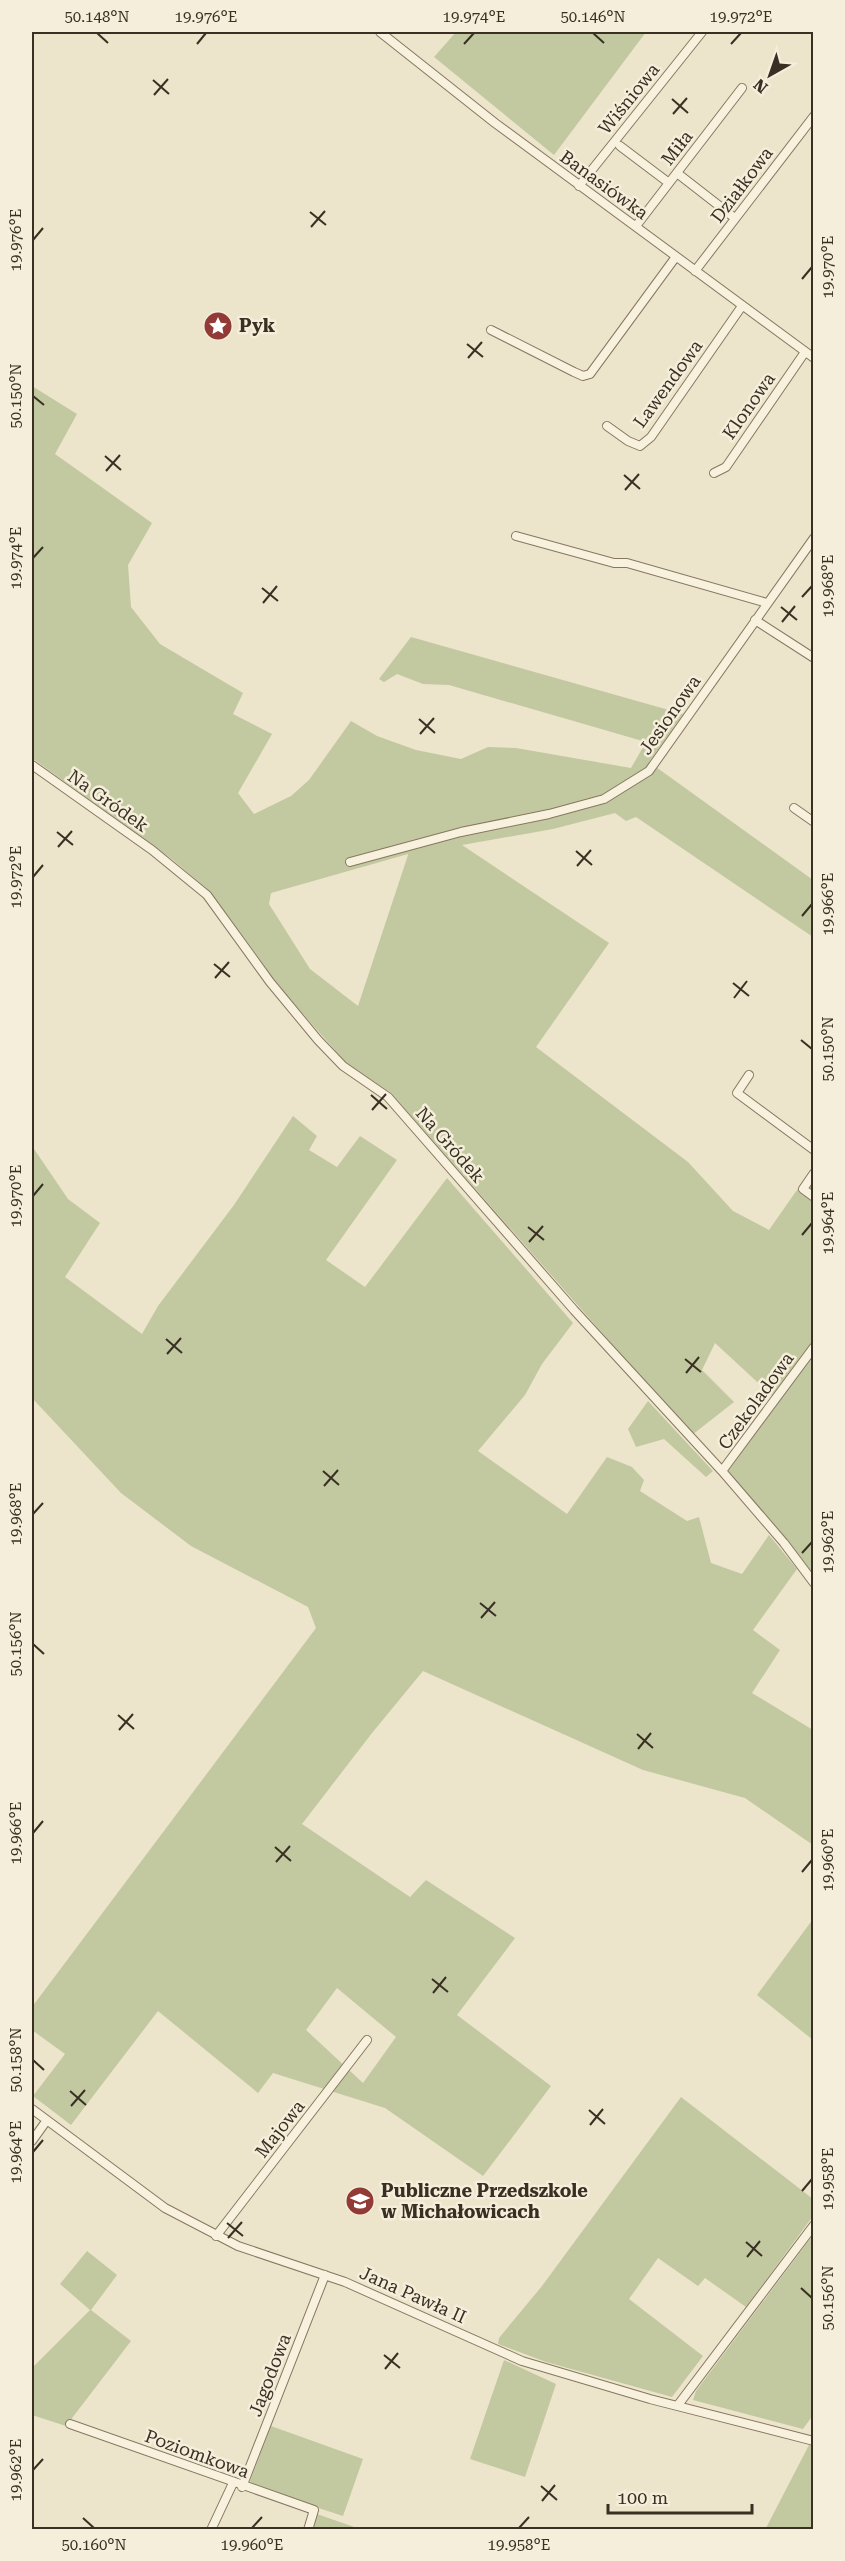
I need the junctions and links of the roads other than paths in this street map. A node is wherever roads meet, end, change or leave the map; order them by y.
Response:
1 (380, 32) edge
2 (702, 32) edge
3 (742, 88) dead end
4 (813, 116) edge
5 (620, 146) dead end
6 (677, 173) junction
7 (669, 183) junction
8 (579, 186) junction
9 (731, 215) dead end
10 (636, 226) junction
11 (675, 258) junction
12 (695, 271) junction
13 (742, 306) junction
14 (491, 330) dead end
15 (805, 352) junction
16 (813, 358) edge
17 (607, 426) dead end
18 (714, 473) dead end
19 (516, 536) dead end
20 (813, 538) edge
21 (767, 603) junction
22 (755, 620) junction
23 (813, 658) edge
24 (32, 765) edge
25 (794, 808) dead end
26 (813, 822) edge
27 (350, 862) dead end
28 (749, 1075) dead end
29 (813, 1150) edge
30 (813, 1173) edge
31 (813, 1197) edge
32 (813, 1347) edge
33 (722, 1471) junction
34 (813, 1583) edge
35 (367, 2040) dead end
36 (32, 2109) edge
37 (47, 2120) junction
38 (32, 2140) edge
39 (813, 2225) edge
40 (216, 2236) junction
41 (325, 2275) junction
42 (678, 2406) junction
43 (70, 2424) dead end
44 (813, 2441) edge
45 (233, 2483) junction
46 (242, 2487) junction
47 (211, 2529) edge
48 (308, 2529) edge

1 - 8 street, Banasiówka
2 - 8 street, Wiśniowa
3 - 6 street, Miła
4 - 12 street, Działkowa
5 - 7 street
6 - 7 street, Miła
6 - 9 street
7 - 10 street, Miła
8 - 10 street, Banasiówka
10 - 11 street, Banasiówka
11 - 12 street, Banasiówka
11 - 14 street
12 - 13 street, Banasiówka
13 - 15 street, Banasiówka
13 - 17 street, Lawendowa
15 - 16 street, Banasiówka
15 - 18 street, Klonowa
19 - 21 street
20 - 21 street, Jesionowa
21 - 22 street, Jesionowa
22 - 23 street
22 - 27 street, Jesionowa
24 - 33 street, Na Gródek
25 - 26 street
28 - 29 street
30 - 31 street
32 - 33 street, Czekoladowa
33 - 34 street, Na Gródek
35 - 40 street, Majowa
36 - 37 street, Jana Pawła II
37 - 38 street
37 - 40 street, Jana Pawła II
39 - 42 street
40 - 41 street, Jana Pawła II
41 - 42 street, Jana Pawła II
41 - 46 street, Jagodowa
42 - 44 street, Jana Pawła II
43 - 45 street, Poziomkowa
45 - 46 street, Poziomkowa
45 - 47 street
46 - 48 street, Poziomkowa

